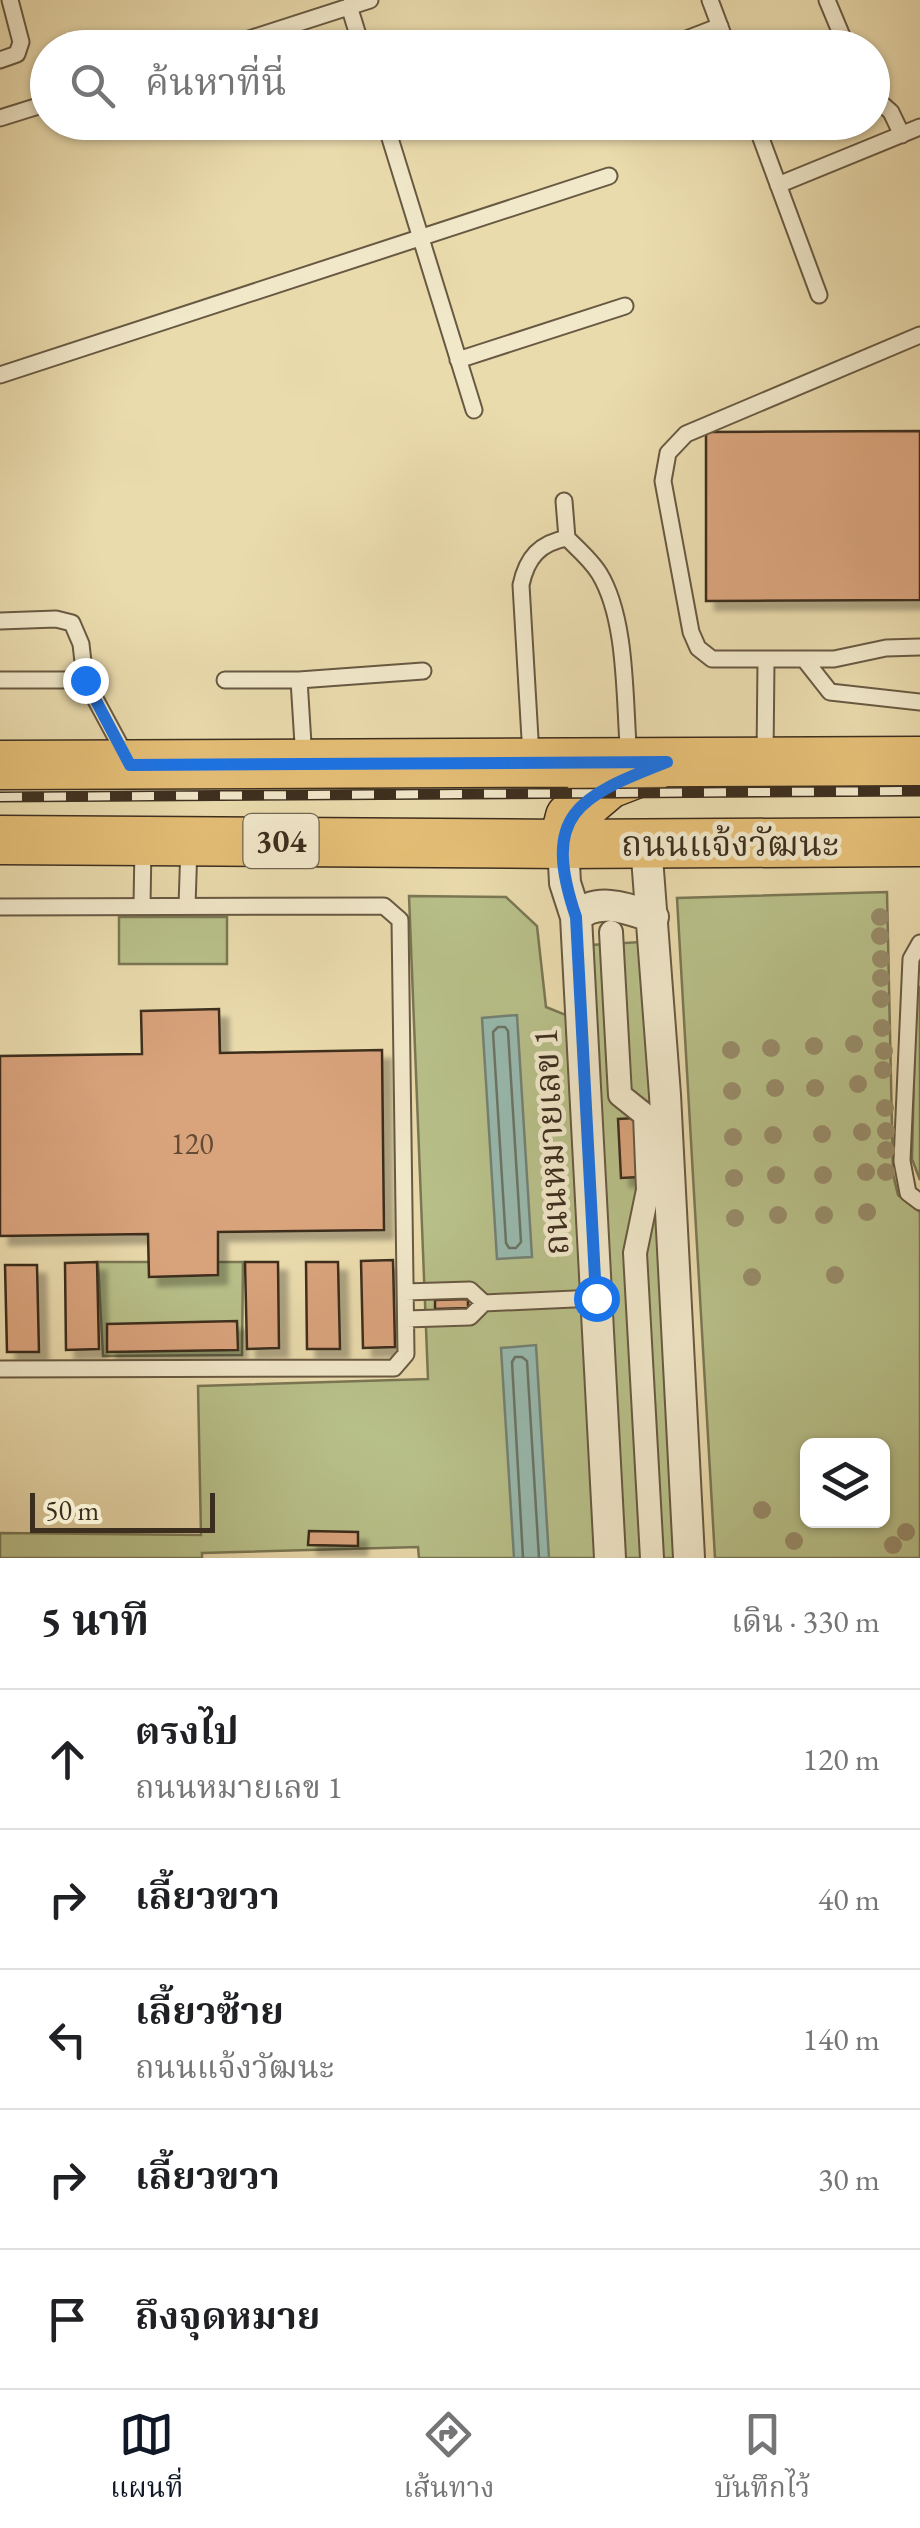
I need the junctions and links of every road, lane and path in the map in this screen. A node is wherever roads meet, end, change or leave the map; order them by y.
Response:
1 (10, 0) edge
2 (370, 0) edge
3 (710, 0) edge
4 (827, 0) edge
5 (349, 6) junction
6 (720, 26) junction
7 (276, 30) edge
8 (356, 30) edge
9 (710, 30) edge
10 (721, 30) edge
11 (840, 30) edge
12 (0, 60) edge
13 (30, 108) edge
14 (890, 111) edge
15 (1, 115) edge
16 (920, 128) edge
17 (902, 134) junction
18 (890, 139) edge
19 (390, 140) edge
20 (762, 140) edge
21 (887, 140) edge
22 (609, 176) dead end
23 (778, 185) junction
24 (419, 236) junction
25 (819, 296) dead end
26 (625, 306) dead end
27 (920, 335) edge
28 (458, 360) junction
29 (0, 375) edge
30 (474, 410) dead end
31 (564, 502) dead end
32 (568, 538) junction
33 (0, 621) edge
34 (920, 647) edge
35 (766, 660) junction
36 (804, 660) junction
37 (422, 672) dead end
38 (0, 680) edge
39 (85, 680) junction
40 (226, 680) dead end
41 (299, 680) junction
42 (920, 702) edge
43 (532, 760) junction
44 (765, 761) junction
45 (920, 761) edge
46 (648, 762) junction
47 (304, 764) junction
48 (0, 765) edge
49 (130, 765) junction
50 (0, 840) edge
51 (166, 840) junction
52 (920, 842) edge
53 (562, 844) junction
54 (646, 844) junction
55 (142, 906) junction
56 (188, 906) junction
57 (0, 907) edge
58 (576, 917) junction
59 (653, 917) junction
60 (611, 932) dead end
61 (920, 943) edge
62 (920, 1202) edge
63 (406, 1292) junction
64 (596, 1298) junction
65 (484, 1303) junction
66 (406, 1319) junction
67 (0, 1368) edge
68 (610, 1558) edge
69 (652, 1558) edge
70 (688, 1558) edge

1 - 12 lane
2 - 5 lane
3 - 6 lane
4 - 11 lane
5 - 7 lane
5 - 8 lane
6 - 9 lane
6 - 10 lane
13 - 15 lane
14 - 17 lane
16 - 17 lane
17 - 18 lane
19 - 24 lane
20 - 23 lane
21 - 23 lane
22 - 24 lane
23 - 25 lane
24 - 28 lane
24 - 29 lane
26 - 28 lane
27 - 35 lane
28 - 30 lane
31 - 32 lane
32 - 43 lane
32 - 46 lane
33 - 39 lane
34 - 36 lane
35 - 36 lane
35 - 44 lane
36 - 42 lane
37 - 41 lane
38 - 39 lane
39 - 49 lane
40 - 41 lane
41 - 47 lane
43 - 46 main road, 304
43 - 47 main road, 304
44 - 45 main road, 304
44 - 46 main road, 304
46 - 53 main road
47 - 49 main road, 304
48 - 49 main road, 304
50 - 51 main road, ถนนแจ้งวัฒนะ / 304
51 - 53 main road, ถนนแจ้งวัฒนะ / 304
51 - 55 lane
51 - 56 lane
52 - 54 main road, ถนนแจ้งวัฒนะ / 304
53 - 54 main road, ถนนแจ้งวัฒนะ / 304
53 - 58 street, ถนนหมายเลข 1
54 - 59 street
55 - 56 lane
55 - 57 lane
56 - 63 lane
58 - 59 street
58 - 64 street, ถนนหมายเลข 1
59 - 70 street
60 - 69 street, ถนนหมายเลข 1
61 - 62 lane
63 - 65 lane
63 - 66 lane
64 - 65 lane
64 - 68 street, ถนนหมายเลข 1
65 - 66 lane
66 - 67 lane

